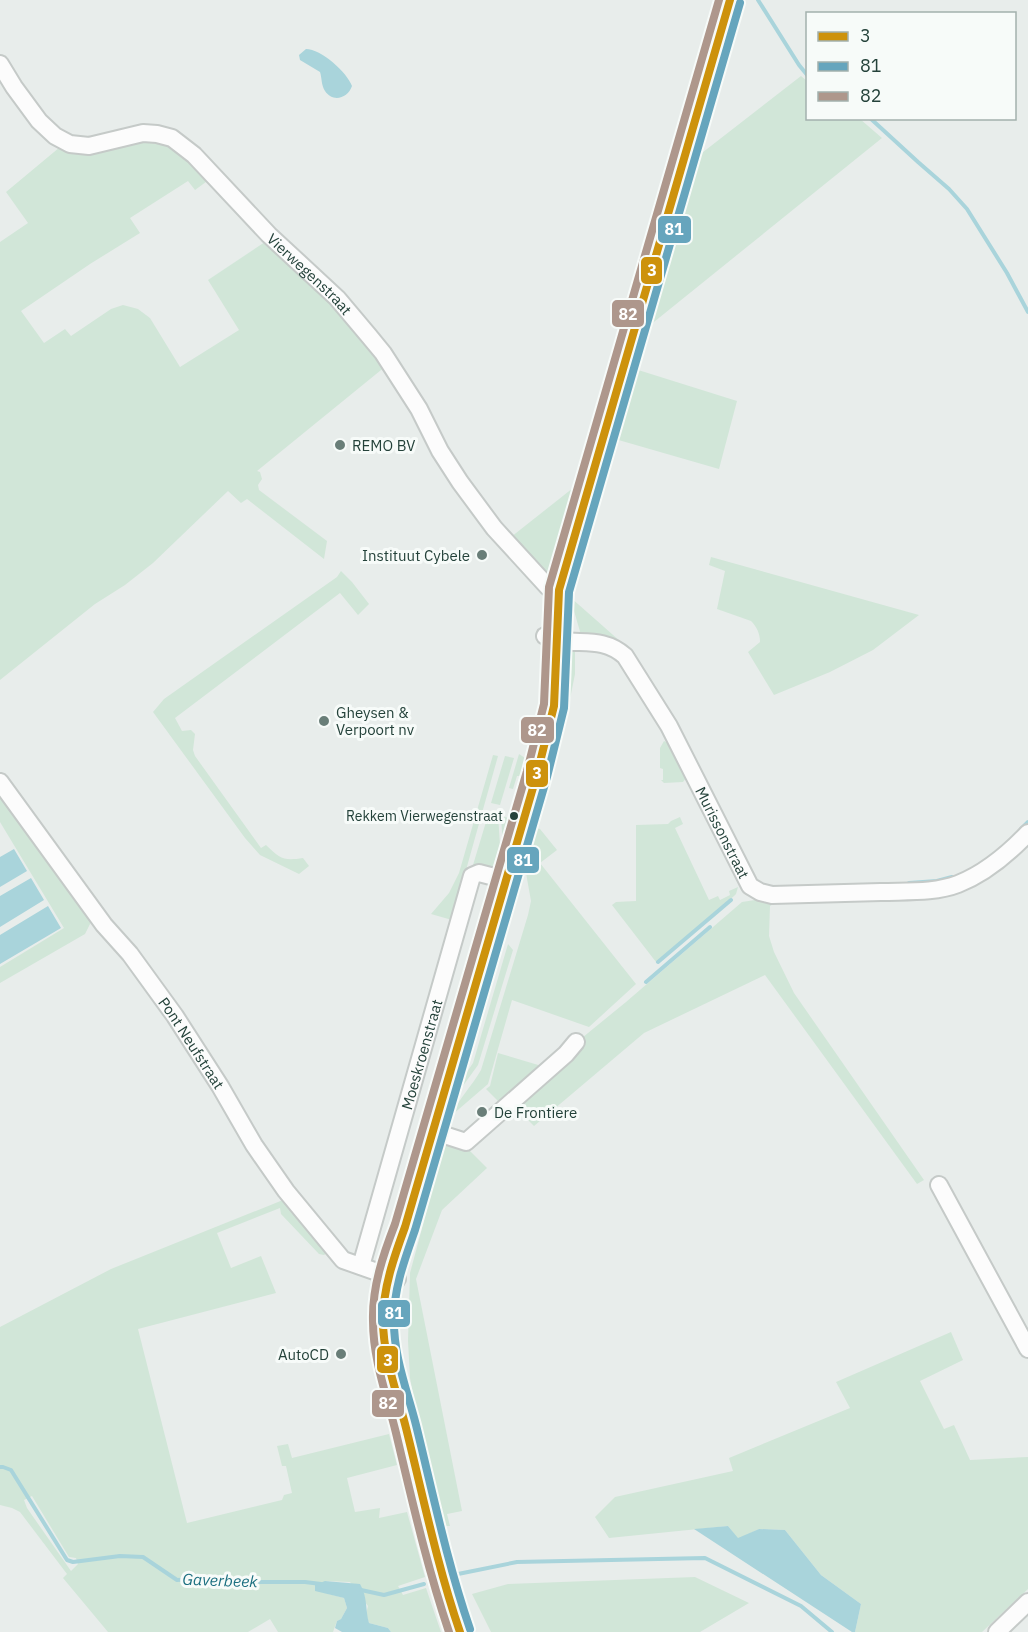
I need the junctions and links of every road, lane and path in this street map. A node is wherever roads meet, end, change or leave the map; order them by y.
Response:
1 (730, 0) edge
2 (0, 64) edge
3 (559, 590) junction
4 (550, 639) junction
5 (0, 782) edge
6 (1028, 833) edge
7 (506, 880) junction
8 (576, 1042) dead end
9 (432, 1131) junction
10 (939, 1185) dead end
11 (361, 1266) junction
12 (392, 1278) junction
13 (1028, 1349) edge
14 (1028, 1602) edge
15 (460, 1632) edge
16 (997, 1632) edge

1 - 3 main road
2 - 3 street, Vierwegenstraat
3 - 4 main road
4 - 6 street, Murissonstraat
4 - 7 main road
5 - 11 street, Pont Neufstraat
7 - 9 main road
7 - 11 street, Moeskroenstraat
8 - 9 street
9 - 12 main road
10 - 13 street
11 - 12 street, Pont Neufstraat
12 - 15 main road
14 - 16 street

